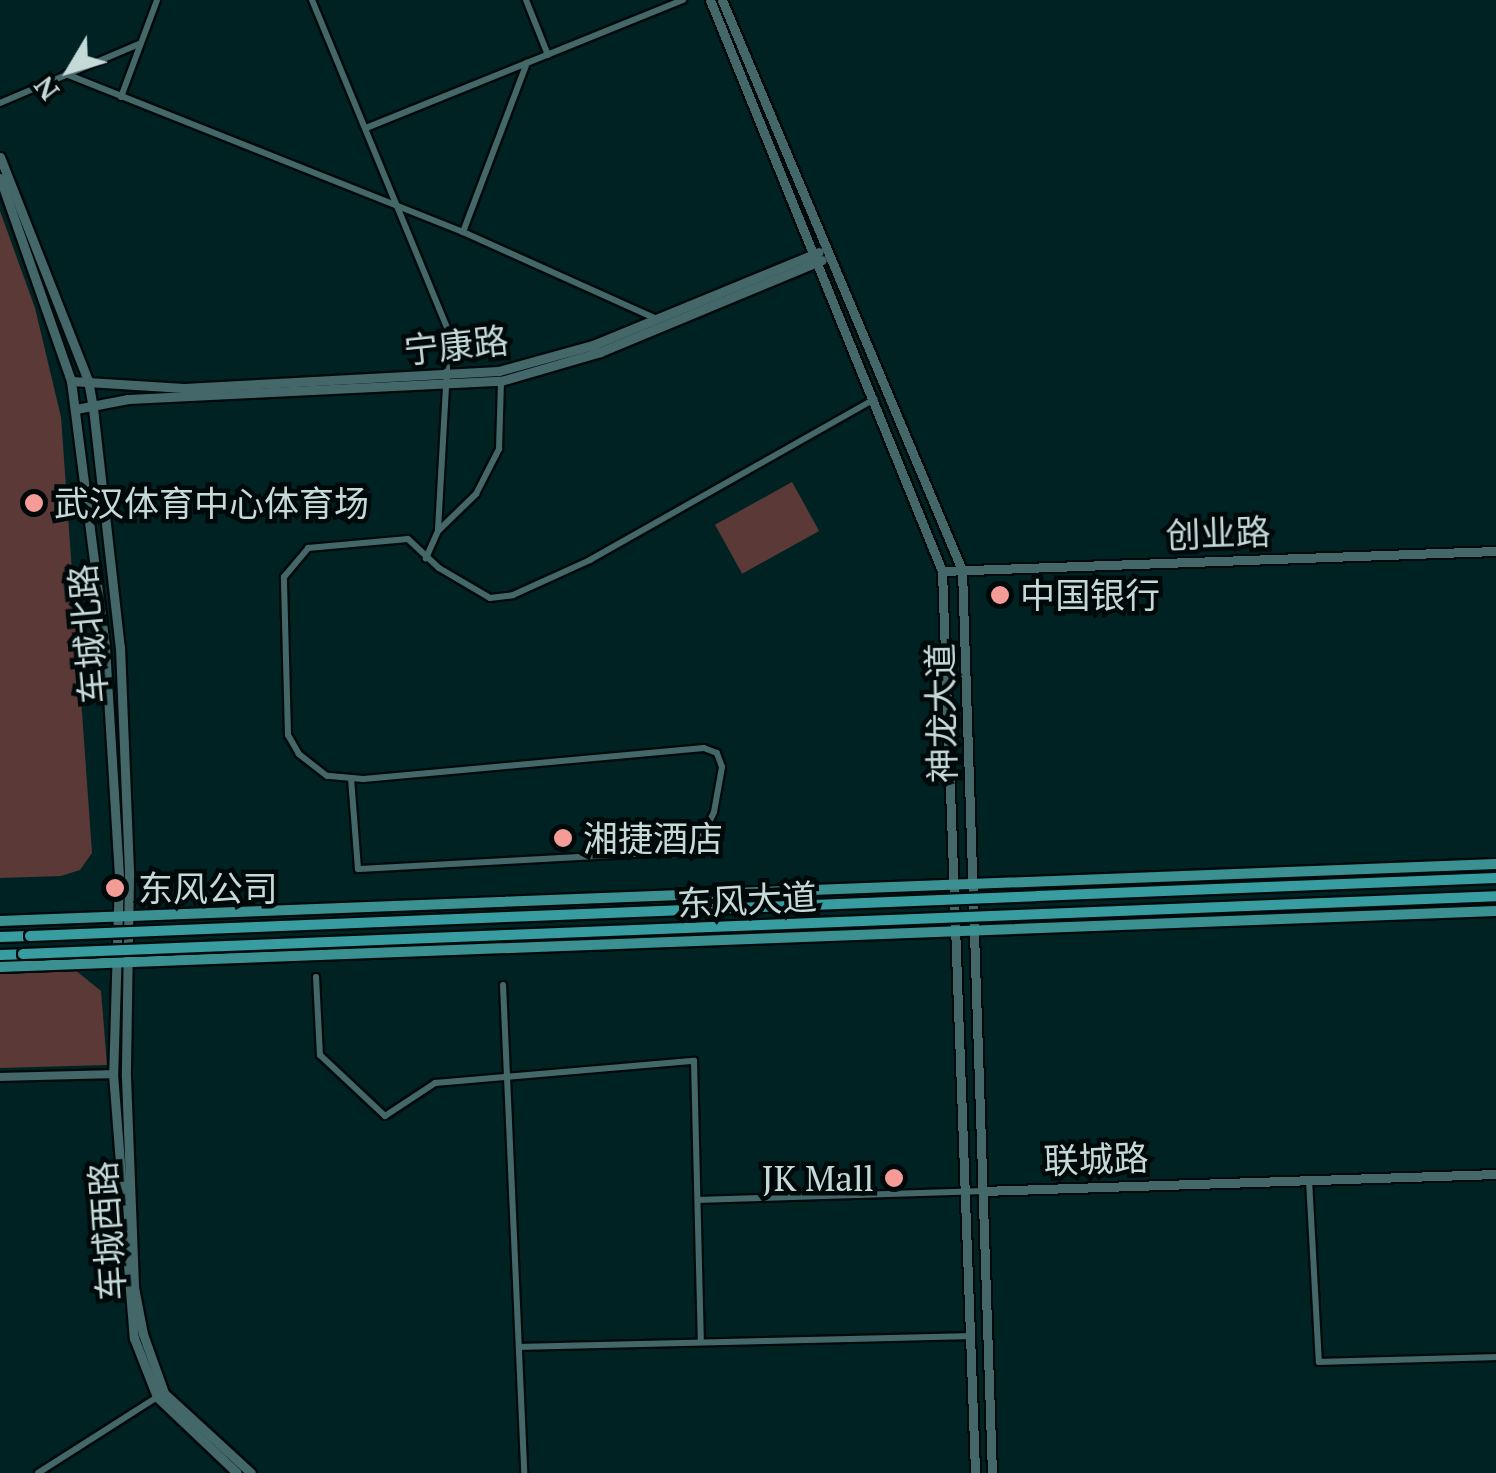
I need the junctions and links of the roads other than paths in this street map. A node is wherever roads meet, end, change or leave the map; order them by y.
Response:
1 (158, 0) edge
2 (312, 0) edge
3 (526, 0) edge
4 (683, 0) edge
5 (710, 0) edge
6 (722, 0) edge
7 (140, 44) junction
8 (548, 55) junction
9 (527, 63) junction
10 (66, 74) junction
11 (121, 96) junction
12 (0, 103) edge
13 (366, 128) junction
14 (0, 157) edge
15 (0, 178) edge
16 (398, 206) junction
17 (462, 232) junction
18 (828, 253) junction
19 (816, 258) junction
20 (662, 322) junction
21 (500, 376) junction
22 (88, 380) junction
23 (71, 381) junction
24 (443, 381) junction
25 (876, 398) junction
26 (93, 408) junction
27 (76, 409) junction
28 (438, 530) junction
29 (1496, 551) edge
30 (426, 558) junction
31 (942, 570) junction
32 (962, 570) junction
33 (350, 778) junction
34 (1496, 864) edge
35 (1496, 878) edge
36 (972, 884) junction
37 (956, 885) junction
38 (1496, 896) edge
39 (1496, 912) edge
40 (122, 914) junction
41 (0, 921) edge
42 (956, 930) junction
43 (973, 930) junction
44 (0, 937) edge
45 (114, 944) joint
46 (128, 944) joint
47 (0, 955) edge
48 (120, 966) junction
49 (0, 967) edge
50 (316, 977) dead end
51 (503, 985) dead end
52 (113, 1074) junction
53 (507, 1074) junction
54 (0, 1078) edge
55 (1496, 1174) edge
56 (1309, 1178) junction
57 (982, 1191) junction
58 (968, 1192) junction
59 (699, 1200) junction
60 (971, 1336) junction
61 (701, 1339) junction
62 (519, 1348) junction
63 (1496, 1357) edge
64 (160, 1395) junction
65 (38, 1473) edge
66 (238, 1473) edge
67 (251, 1473) edge
68 (524, 1473) edge
69 (976, 1473) edge
70 (992, 1473) edge

1 - 7 street
2 - 13 street
3 - 8 street
4 - 8 street
5 - 19 main road, 神龙大道
6 - 18 main road, 神龙大道
7 - 10 street
7 - 11 street
8 - 9 street
9 - 13 street
9 - 17 street
10 - 11 street
10 - 12 street
11 - 16 street
13 - 16 street
14 - 22 main road, 车城北路
15 - 23 main road, 车城北路
16 - 17 street
16 - 24 street
17 - 20 street
18 - 19 main road, 宁康路
18 - 32 main road, 神龙大道
19 - 20 main road, 宁康路
19 - 25 main road, 神龙大道
20 - 21 main road, 宁康路
21 - 24 main road, 宁康路
21 - 28 street
22 - 23 main road, 宁康路
22 - 24 main road, 宁康路
22 - 26 main road, 车城北路
23 - 27 main road, 车城北路
24 - 26 main road
24 - 28 street
25 - 30 street
25 - 31 main road, 神龙大道
26 - 27 main road
26 - 40 main road, 车城北路
27 - 40 main road, 车城北路
28 - 30 street
29 - 32 main road, 创业路
30 - 33 street
31 - 32 main road, 创业路
31 - 37 main road, 神龙大道
32 - 36 main road, 神龙大道
33 - 33 street
34 - 36 main road
35 - 44 highway, 东风大道, bridge
36 - 37 main road
36 - 43 main road, 神龙大道
37 - 40 main road
37 - 42 main road, 神龙大道
38 - 47 highway, 东风大道, bridge
39 - 43 main road
40 - 41 main road
40 - 45 main road, 车城北路
40 - 46 main road, 车城北路
42 - 43 main road
42 - 48 main road
42 - 58 main road, 神龙大道
43 - 57 main road, 神龙大道
45 - 48 main road, 车城西路
46 - 48 main road, 车城西路
48 - 49 main road
48 - 52 main road, 车城西路
48 - 64 main road, 车城西路
50 - 53 street
51 - 53 street
52 - 54 street
52 - 64 main road, 车城西路
53 - 59 street
53 - 62 street
55 - 56 main road, 联城路
56 - 57 main road, 联城路
56 - 63 street
57 - 58 street, 联城路
57 - 70 main road, 神龙大道
58 - 59 street, 联城路
58 - 60 main road, 神龙大道
59 - 61 street
60 - 61 street
60 - 69 main road, 神龙大道
61 - 62 street
62 - 68 street
64 - 65 street
64 - 66 main road, 车城西路
64 - 67 main road, 车城西路

